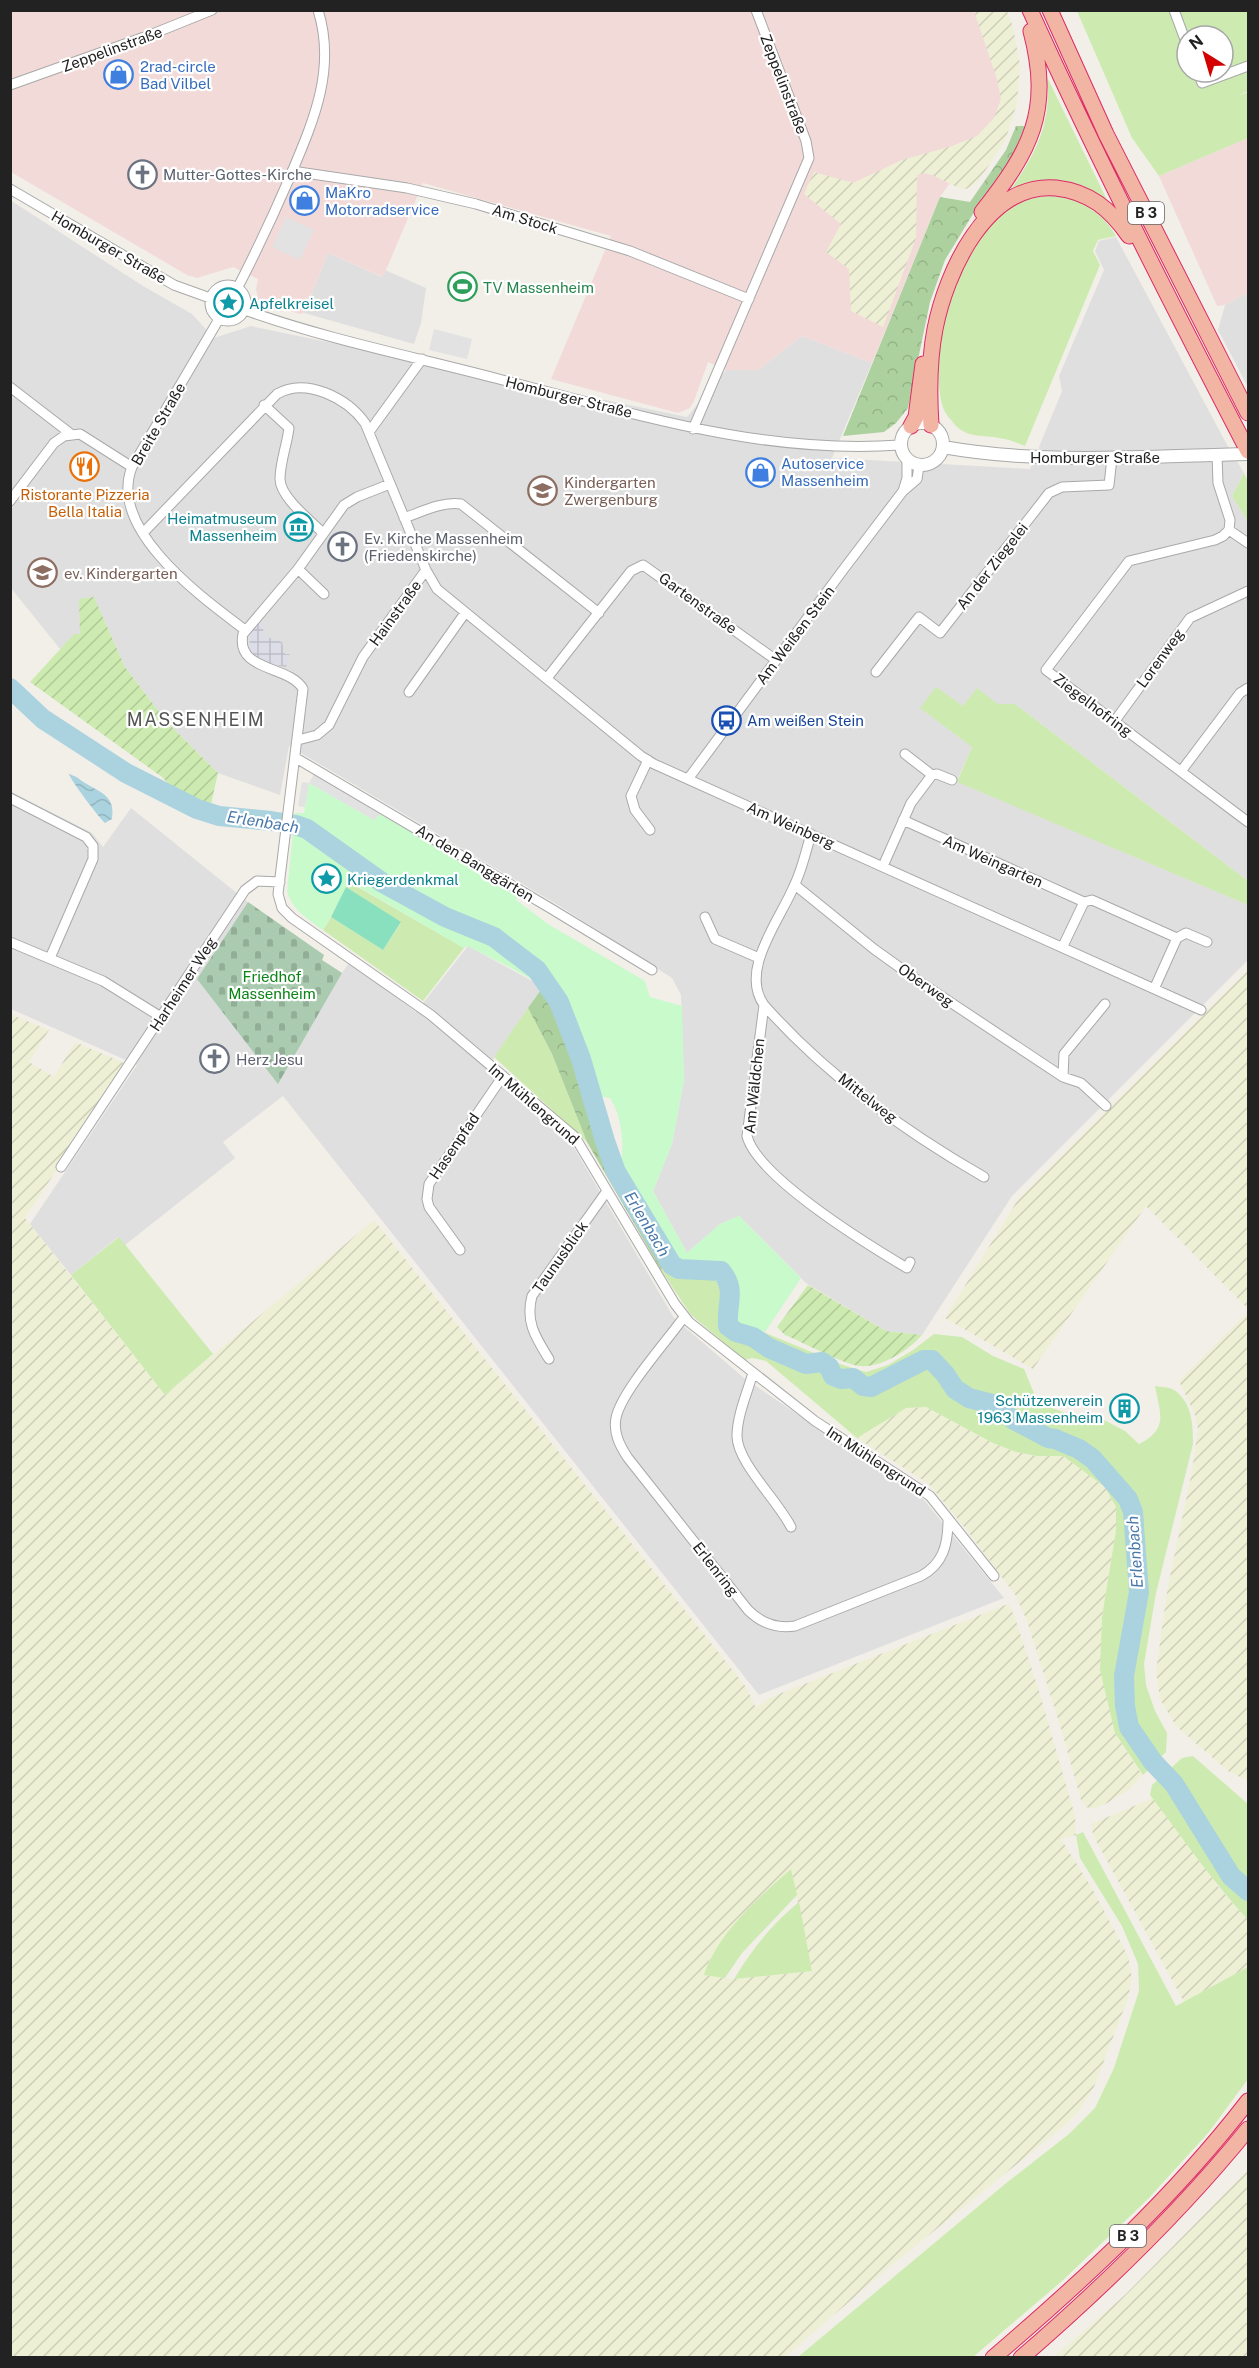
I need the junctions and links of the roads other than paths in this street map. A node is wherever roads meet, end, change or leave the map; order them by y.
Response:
1 (212, 10) edge
2 (318, 10) edge
3 (756, 10) edge
4 (1028, 10) edge
5 (1050, 10) edge
6 (10, 85) edge
7 (292, 171) junction
8 (10, 189) edge
9 (1162, 286) junction
10 (238, 287) junction
11 (210, 298) junction
12 (749, 299) junction
13 (245, 310) junction
14 (219, 319) junction
15 (422, 359) junction
16 (10, 387) edge
17 (264, 405) junction
18 (1248, 413) edge
19 (931, 425) junction
20 (911, 426) junction
21 (693, 429) junction
22 (369, 432) junction
23 (71, 434) junction
24 (900, 445) junction
25 (943, 447) junction
26 (1248, 453) edge
27 (1216, 455) junction
28 (1112, 458) junction
29 (907, 460) junction
30 (919, 466) junction
31 (132, 467) junction
32 (390, 484) junction
33 (903, 491) junction
34 (10, 501) edge
35 (404, 518) junction
36 (1229, 530) junction
37 (323, 532) junction
38 (143, 533) junction
39 (1248, 543) edge
40 (298, 569) junction
41 (426, 570) junction
42 (1248, 591) edge
43 (324, 594) dead end
44 (465, 613) junction
45 (599, 613) junction
46 (246, 630) junction
47 (776, 660) junction
48 (876, 672) dead end
49 (546, 678) junction
50 (1248, 688) edge
51 (409, 692) dead end
52 (1114, 722) junction
53 (298, 740) junction
54 (905, 754) dead end
55 (296, 758) junction
56 (648, 760) junction
57 (1182, 770) junction
58 (932, 775) junction
59 (688, 779) junction
60 (952, 780) dead end
61 (10, 798) edge
62 (903, 820) junction
63 (1248, 820) edge
64 (650, 830) dead end
65 (812, 834) junction
66 (883, 866) junction
67 (280, 882) junction
68 (795, 885) junction
69 (1084, 902) junction
70 (705, 917) dead end
71 (1177, 938) junction
72 (10, 942) edge
73 (1207, 942) dead end
74 (1064, 946) junction
75 (50, 958) junction
76 (759, 958) junction
77 (652, 970) dead end
78 (1155, 987) junction
79 (764, 1005) junction
80 (1105, 1005) dead end
81 (1201, 1010) dead end
82 (161, 1017) junction
83 (503, 1076) junction
84 (1063, 1077) junction
85 (1106, 1106) dead end
86 (61, 1167) dead end
87 (984, 1177) dead end
88 (607, 1191) junction
89 (460, 1250) dead end
90 (910, 1262) dead end
91 (684, 1317) junction
92 (549, 1359) dead end
93 (753, 1373) junction
94 (948, 1520) junction
95 (791, 1527) dead end
96 (994, 1576) dead end
97 (1248, 2101) edge
98 (1248, 2129) edge
99 (993, 2358) edge
100 (1021, 2358) edge

1 - 6 street, Zeppelinstraße
2 - 7 street
3 - 12 street, Zeppelinstraße
4 - 9 highway, B 3
4 - 20 highway
5 - 18 highway, B 3
7 - 10 street
7 - 12 street, Am Stock
8 - 11 street, Homburger Straße
9 - 19 highway
9 - 26 highway, B 3
10 - 11 street
10 - 13 street
11 - 14 street
12 - 21 street
13 - 14 street
13 - 15 street, Homburger Straße
14 - 31 street, Breite Straße
15 - 21 street, Homburger Straße
15 - 22 street
16 - 23 street
17 - 22 street, Hainstraße
17 - 37 street
17 - 38 street, Hainstraße
19 - 20 street
19 - 25 street
20 - 24 street
21 - 24 street, Homburger Straße
22 - 32 street, Hainstraße
23 - 31 street
23 - 34 street
24 - 29 street
25 - 28 street, Homburger Straße
25 - 30 street
26 - 27 street, Homburger Straße
27 - 28 street, Homburger Straße
27 - 36 street
28 - 48 street, An der Ziegelei
29 - 30 street
29 - 33 street, Am Weißen Stein
30 - 33 street, Am Weißen Stein
31 - 38 street, Breite Straße
32 - 35 street, Hainstraße
32 - 37 street
33 - 47 street, Am Weißen Stein
35 - 41 street, Hainstraße
35 - 45 street
36 - 39 street
36 - 52 street, Ziegelhofring
37 - 40 street
38 - 46 street, Breite Straße
40 - 43 street
40 - 46 street
41 - 44 street, Am Weinberg
41 - 53 street, Hainstraße
42 - 52 street, Lorenweg
44 - 49 street, Am Weinberg
44 - 51 street
45 - 47 street, Gartenstraße
45 - 49 street, Gartenstraße
46 - 53 street
47 - 59 street, Am Weißen Stein
49 - 56 street, Am Weinberg
50 - 57 street
52 - 57 street, Ziegelhofring
53 - 55 street
54 - 58 street
55 - 67 street
55 - 77 street, An den Banggärten
56 - 59 street, Am Weinberg
56 - 64 street
57 - 63 street, Ziegelhofring
58 - 60 street
58 - 62 street
59 - 65 street, Am Weinberg
61 - 75 street
62 - 66 street
62 - 69 street, Am Weingarten
65 - 66 street, Am Weinberg
65 - 68 street, Am Wäldchen
66 - 74 street, Am Weinberg
67 - 82 street, Harheimer Weg
67 - 83 street, Im Mühlengrund
68 - 76 street, Am Wäldchen
68 - 84 street, Oberweg
69 - 71 street, Am Weingarten
69 - 74 street
70 - 76 street
71 - 73 street, Am Weingarten
71 - 78 street
72 - 75 street
74 - 78 street, Am Weinberg
75 - 82 street
76 - 79 street, Am Wäldchen
78 - 81 street, Am Weinberg
79 - 87 street, Mittelweg
79 - 90 street, Am Wäldchen
80 - 84 street
82 - 86 street, Harheimer Weg
83 - 88 street, Im Mühlengrund
83 - 89 street, Hasenpfad
84 - 85 street, Oberweg
88 - 91 street, Im Mühlengrund
88 - 92 street, Taunusblick
91 - 93 street, Im Mühlengrund
91 - 94 street, Erlenring
93 - 94 street, Im Mühlengrund
93 - 95 street
94 - 96 street, Im Mühlengrund
97 - 99 highway, B 3
98 - 100 highway, B 3

